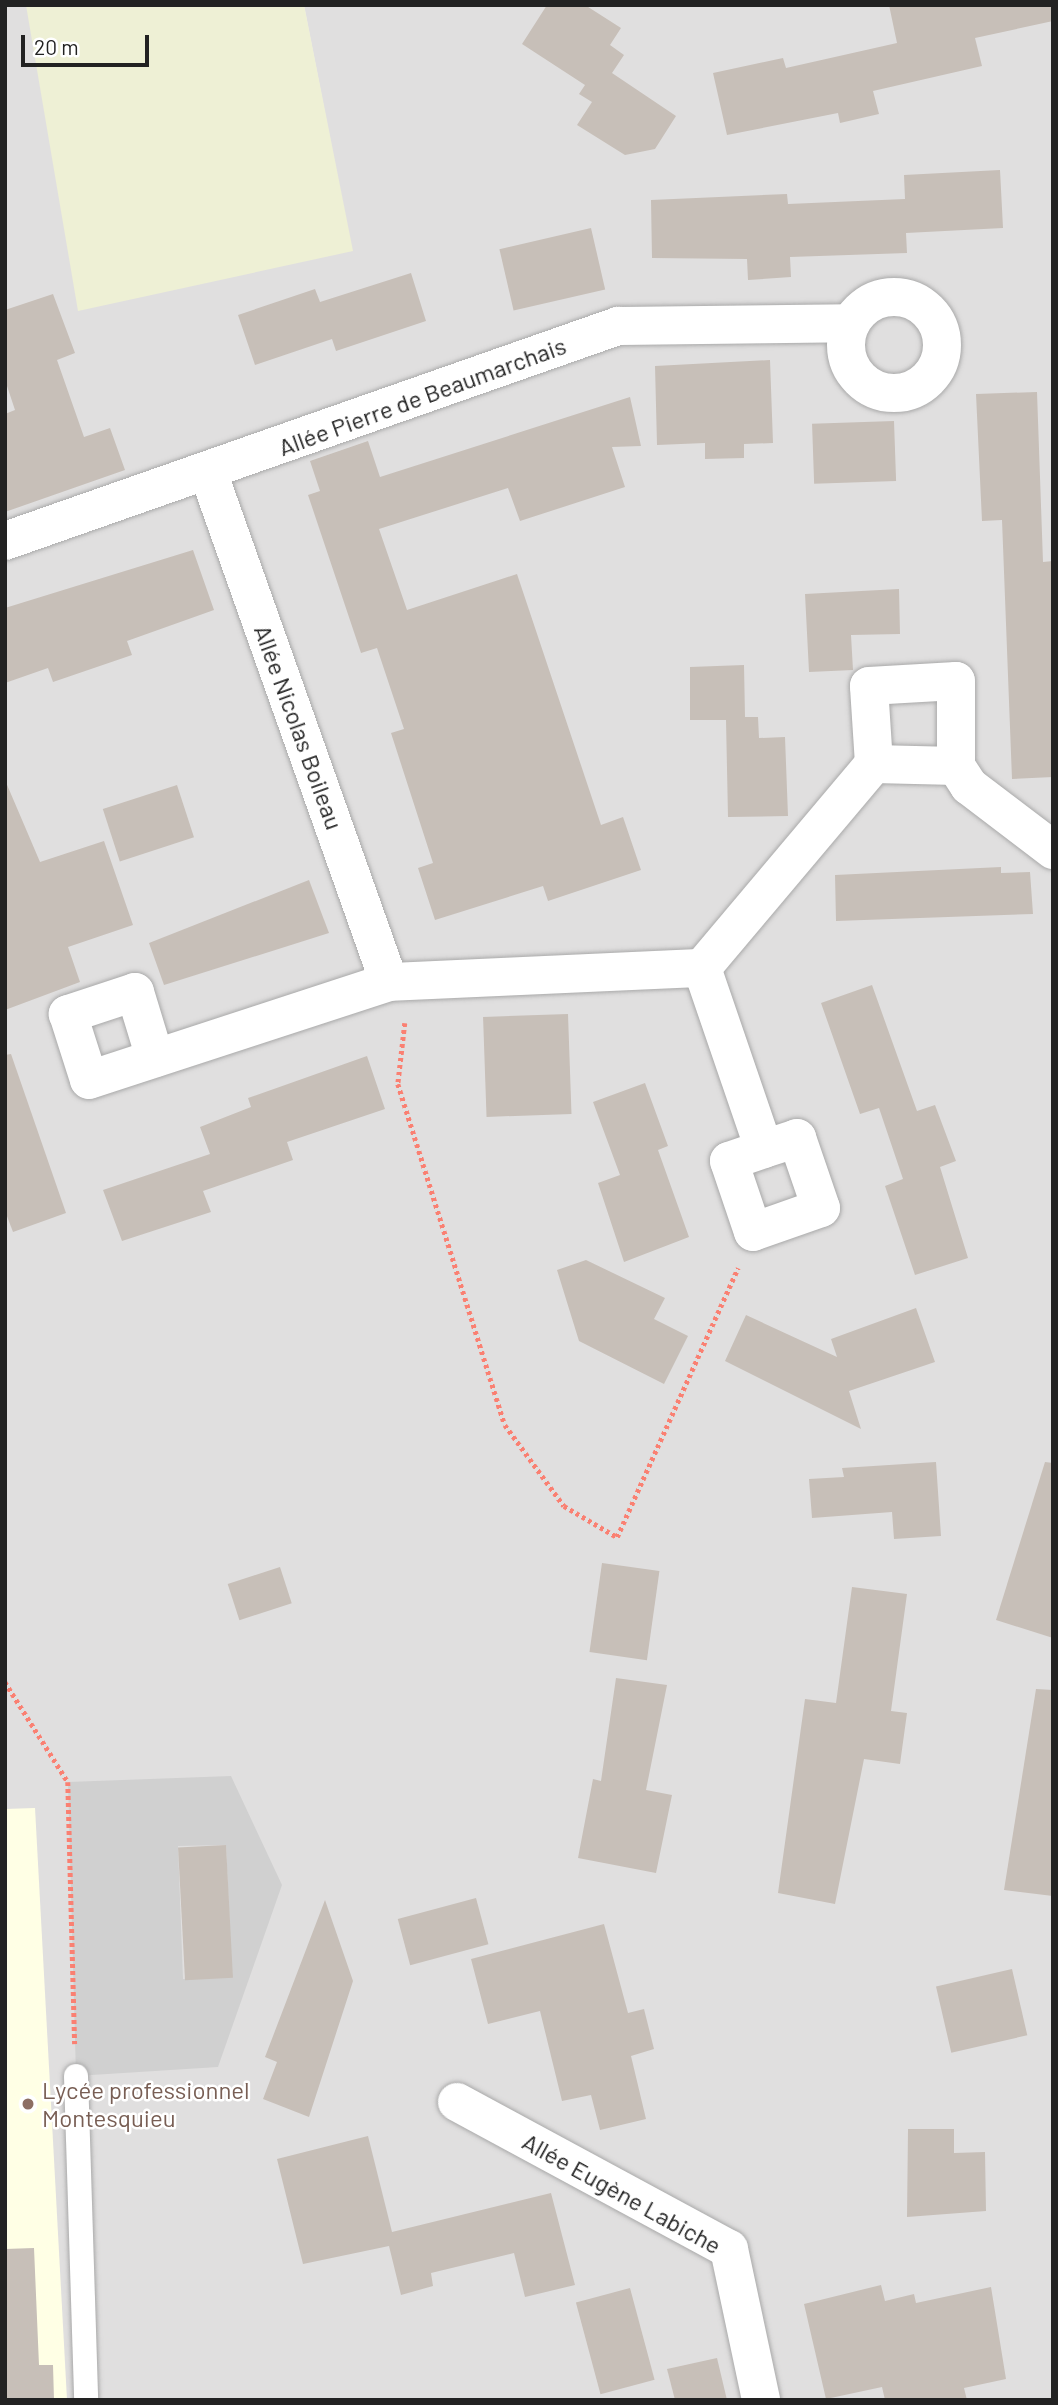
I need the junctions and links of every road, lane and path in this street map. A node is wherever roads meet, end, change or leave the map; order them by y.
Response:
1 (851, 323) dead end
2 (208, 472) junction
3 (5, 541) edge
4 (874, 764) junction
5 (956, 766) junction
6 (1053, 850) edge
7 (702, 968) junction
8 (389, 982) junction
9 (155, 1058) dead end
10 (764, 1149) junction
11 (753, 1231) junction
12 (5, 1682) edge
13 (76, 2076) joint
14 (457, 2102) dead end
15 (86, 2400) edge
16 (761, 2400) edge

1 - 2 street, Allée Pierre de Beaumarchais
2 - 3 street, Allée Pierre de Beaumarchais
2 - 8 street, Allée Nicolas Boileau
4 - 5 street
4 - 5 street
4 - 7 street
5 - 6 street
7 - 8 street
7 - 10 street
8 - 9 street
8 - 11 path
10 - 11 street
10 - 11 street
12 - 13 path
13 - 15 lane
14 - 16 street, Allée Eugène Labiche

